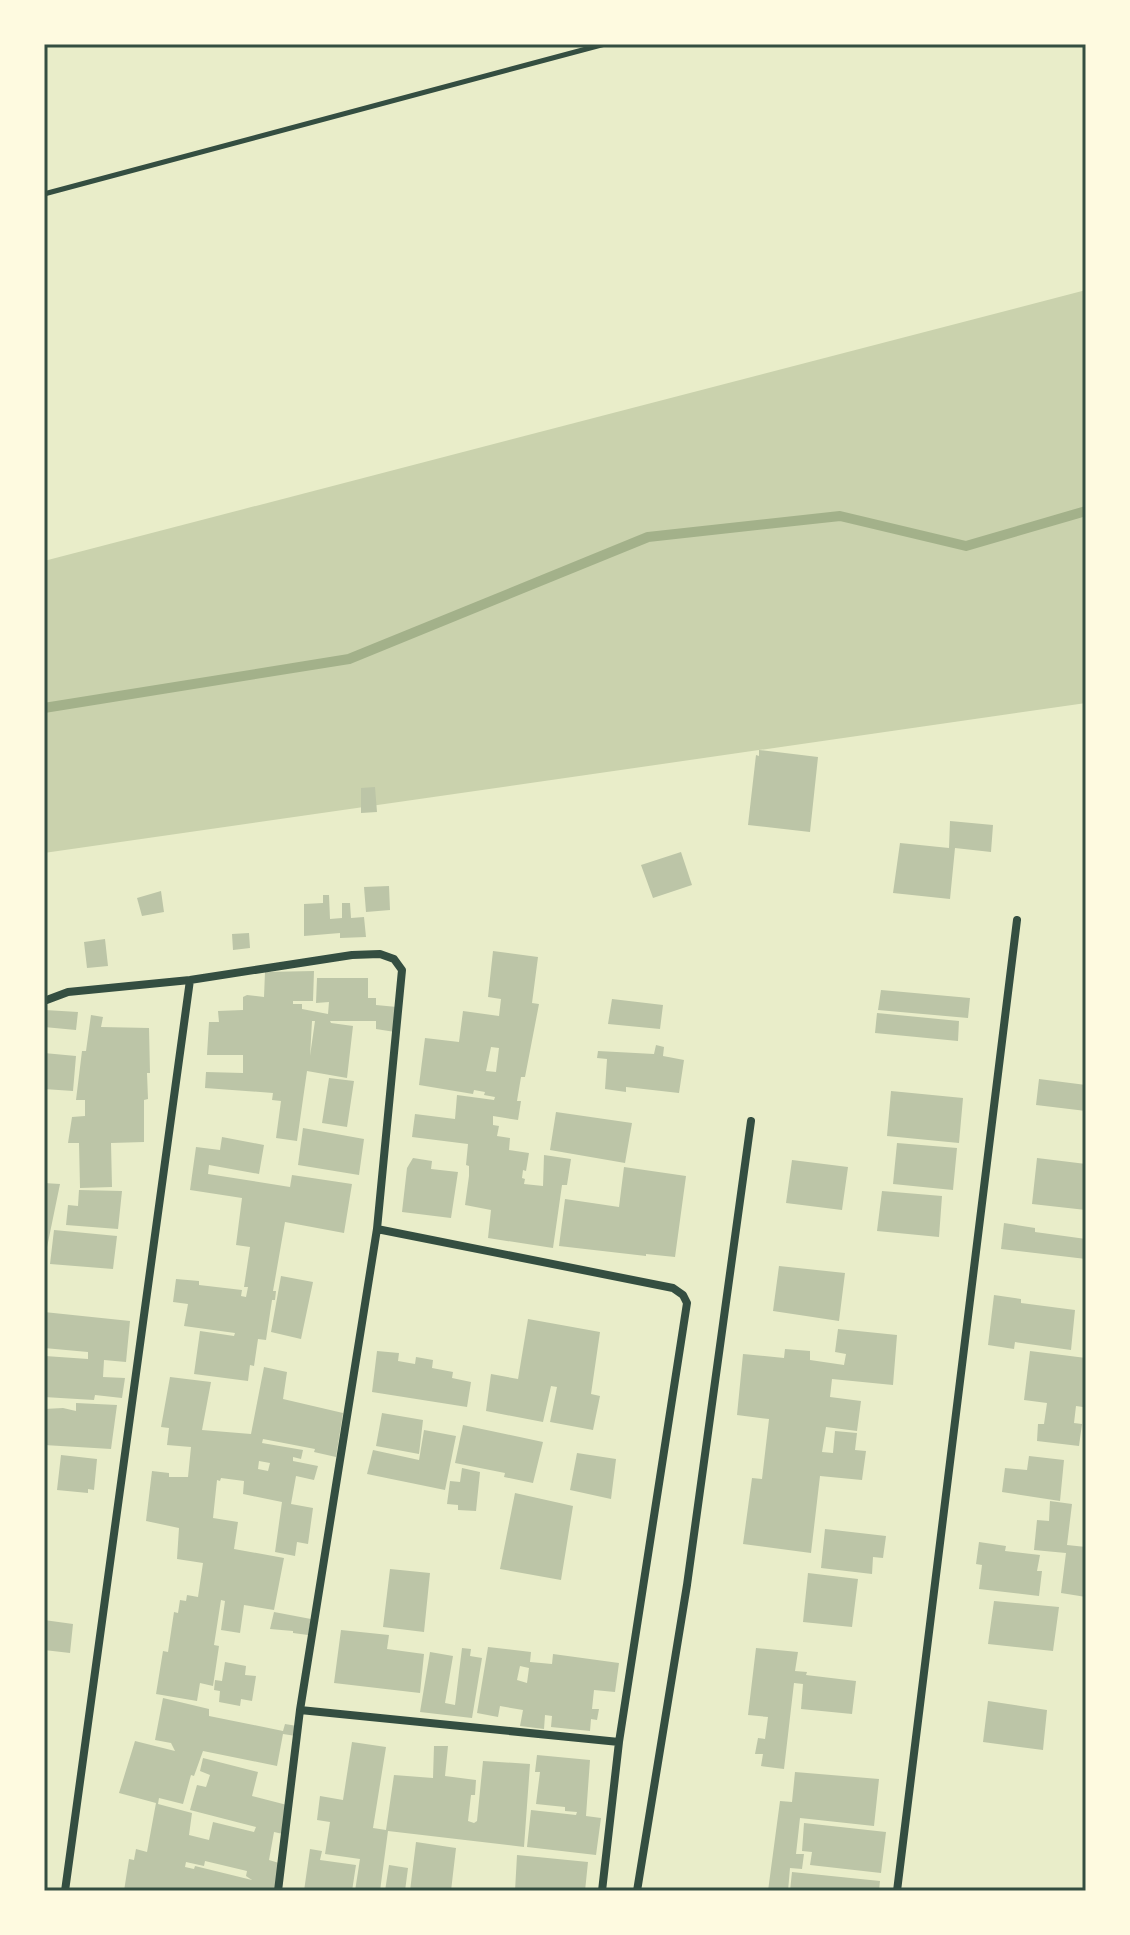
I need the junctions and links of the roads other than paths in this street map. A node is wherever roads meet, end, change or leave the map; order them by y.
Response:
1 (1017, 920) dead end
2 (190, 980) junction
3 (44, 1001) edge
4 (751, 1121) dead end
5 (377, 1229) junction
6 (300, 1710) junction
7 (619, 1742) junction
8 (65, 1891) edge
9 (278, 1891) edge
10 (602, 1891) edge
11 (637, 1891) edge
12 (897, 1891) edge

1 - 12 street
2 - 3 street
2 - 5 street
2 - 8 street
4 - 11 street
5 - 6 street
5 - 7 street
6 - 7 street
6 - 9 street
7 - 10 street

